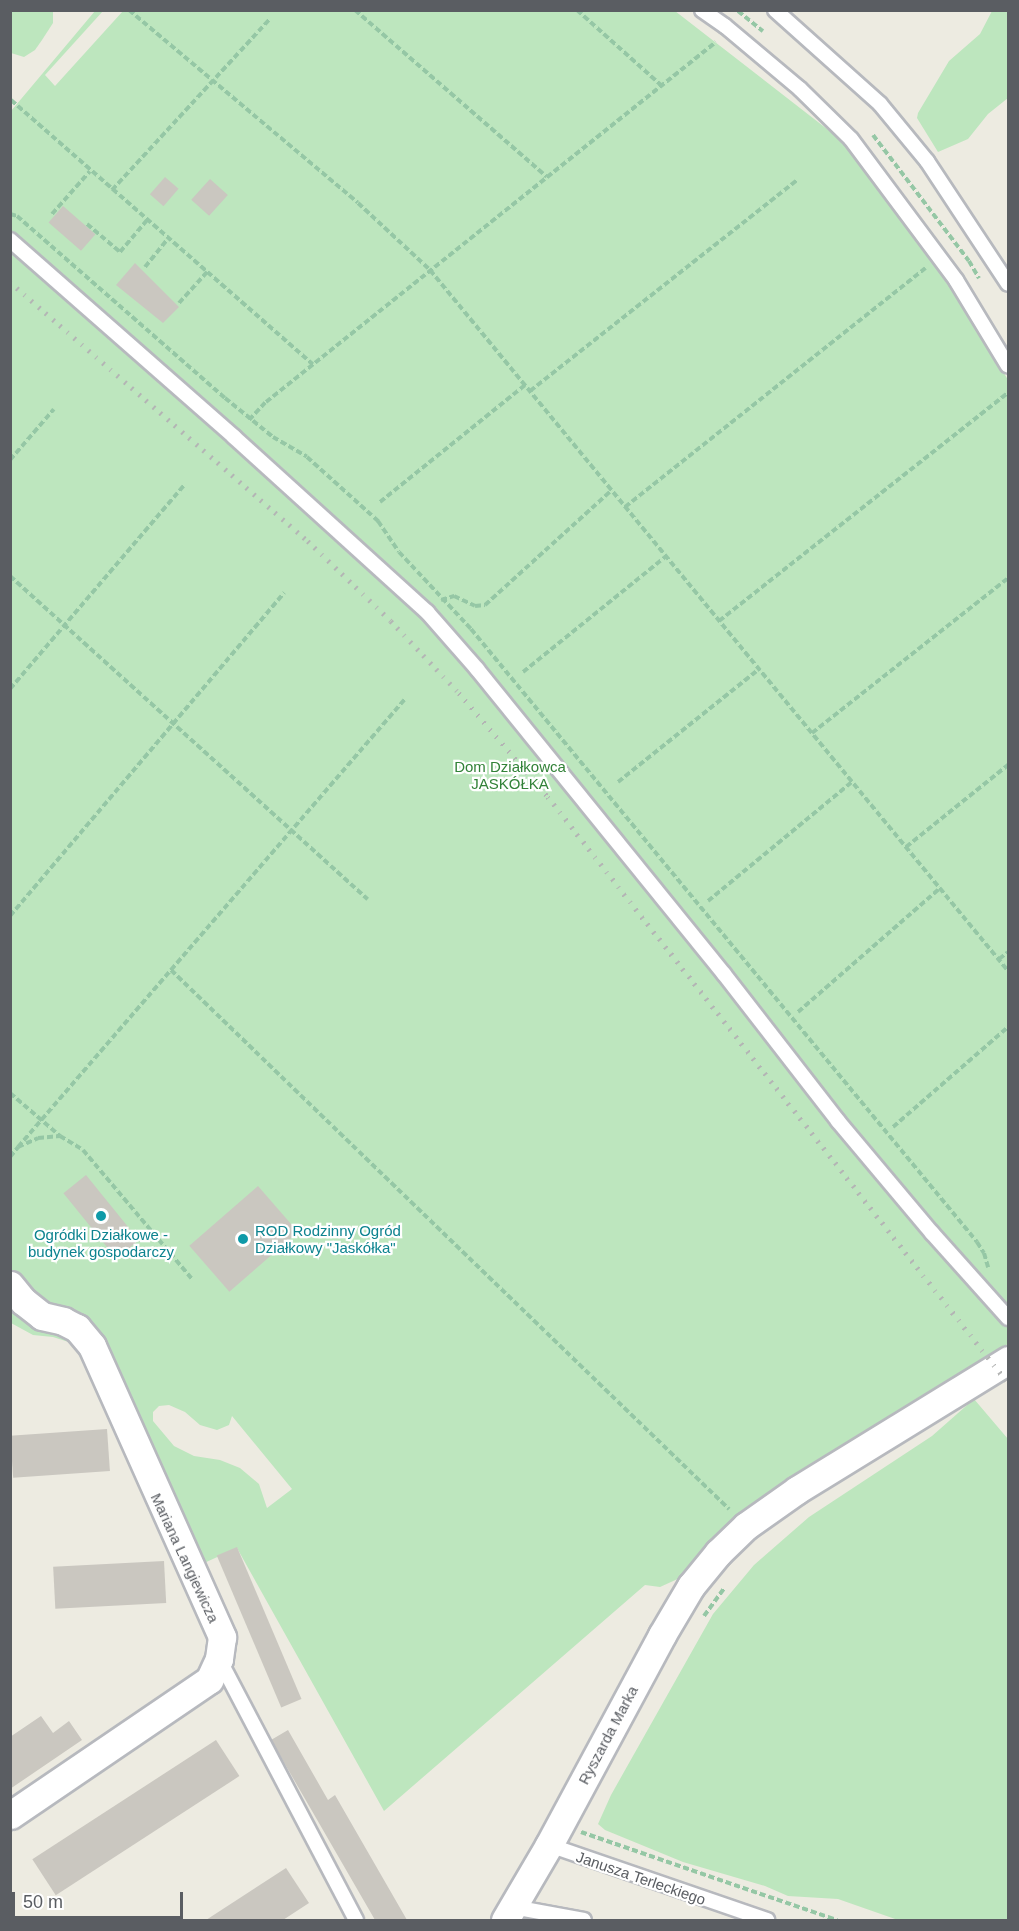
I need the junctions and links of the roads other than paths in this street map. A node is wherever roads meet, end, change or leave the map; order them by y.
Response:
1 (702, 10) edge
2 (775, 10) edge
3 (10, 240) edge
4 (1008, 284) edge
5 (1008, 366) edge
6 (10, 1285) edge
7 (1008, 1318) edge
8 (1008, 1360) edge
9 (219, 1659) junction
10 (10, 1815) edge
11 (549, 1845) junction
12 (509, 1913) edge
13 (356, 1920) edge
14 (584, 1920) edge
15 (766, 1920) edge

1 - 5 lane
2 - 4 lane
3 - 7 lane
6 - 9 street, Mariana Langiewicza
8 - 11 street, Ryszarda Marka
9 - 10 street
9 - 13 lane
11 - 12 street, Ryszarda Marka
11 - 15 lane, Janusza Terleckiego
12 - 14 lane

